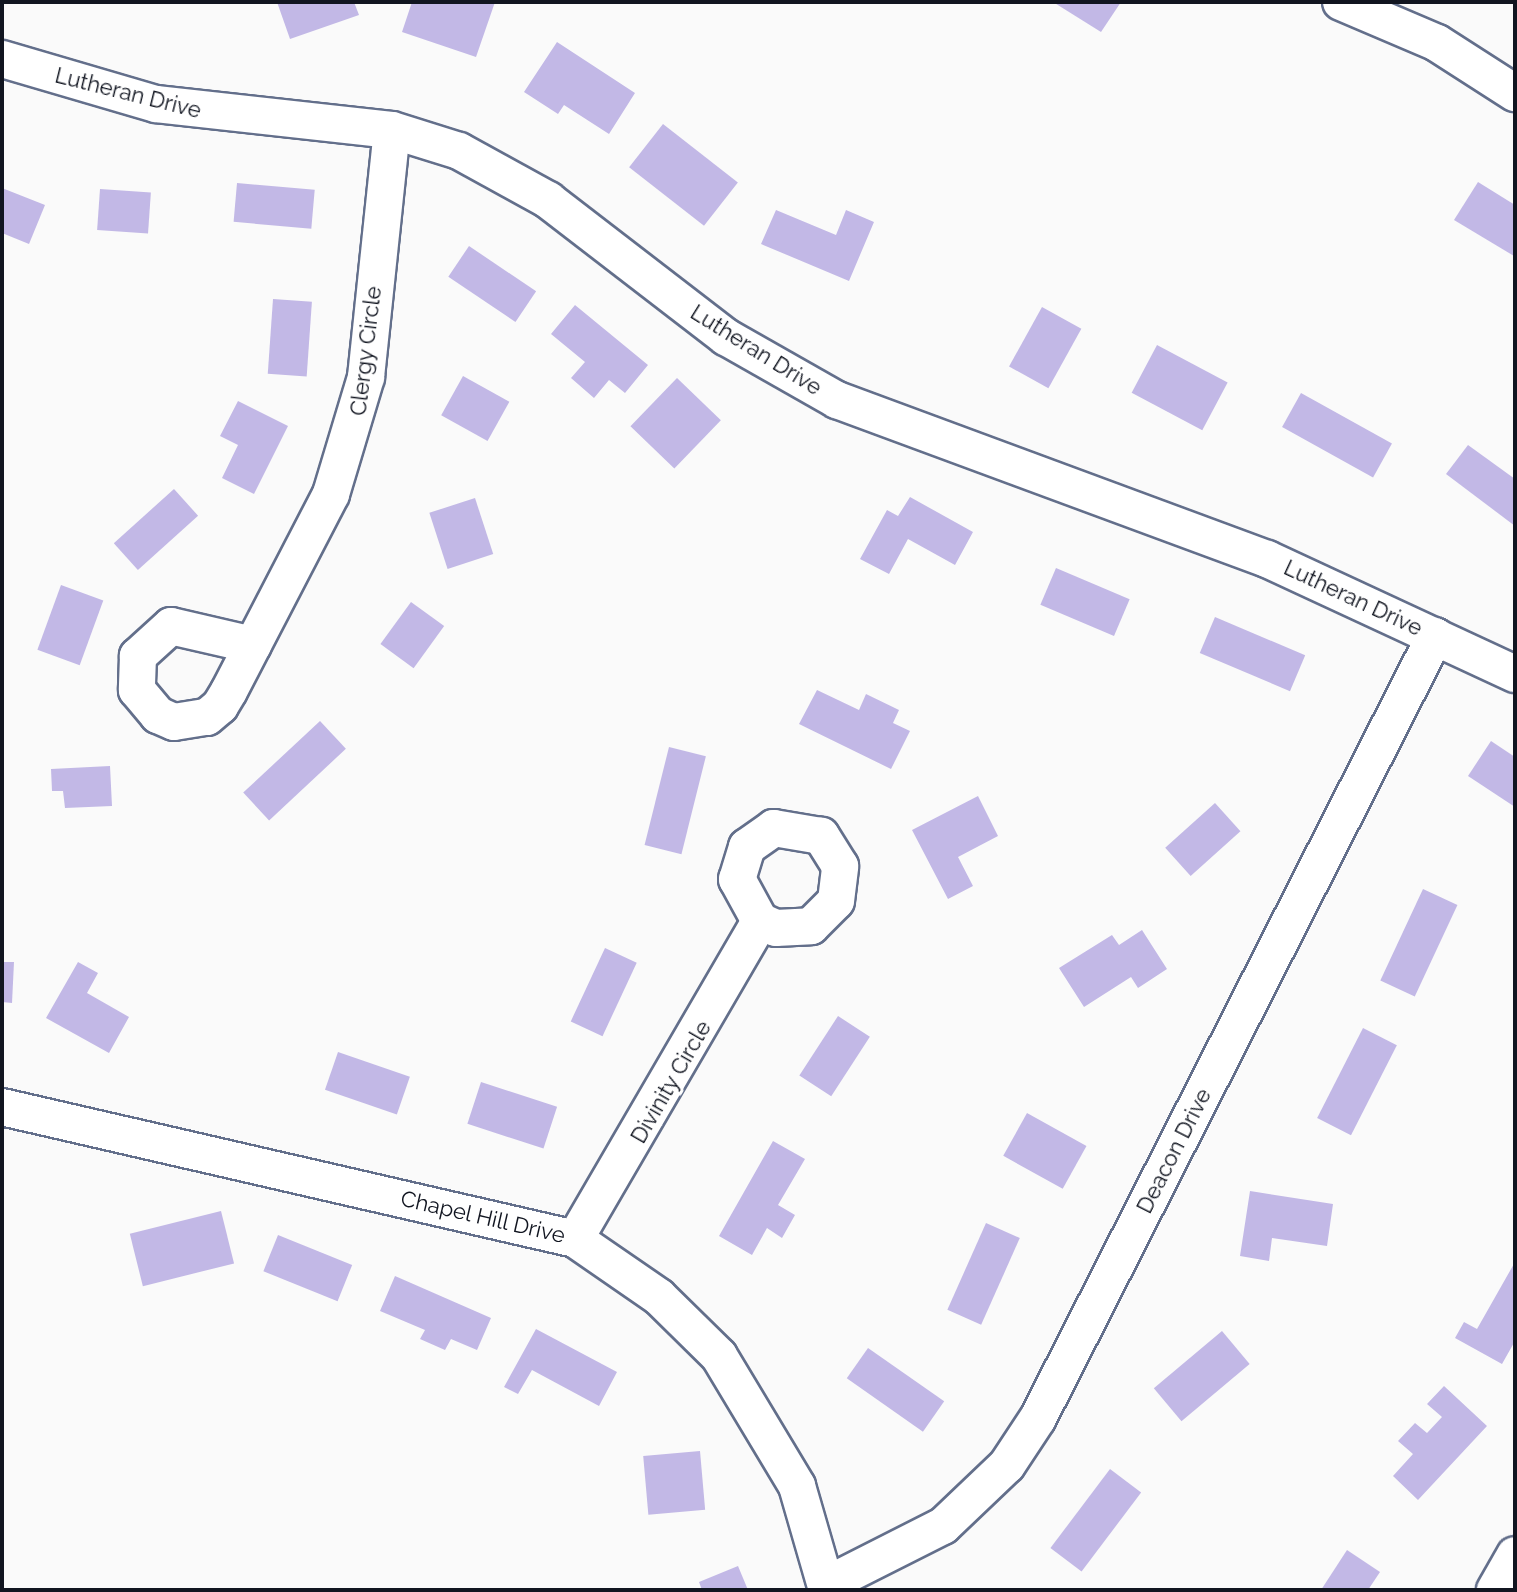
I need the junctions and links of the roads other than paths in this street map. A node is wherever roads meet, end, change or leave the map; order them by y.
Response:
1 (1341, 2) edge
2 (2, 59) edge
3 (1515, 93) edge
4 (392, 130) junction
5 (1435, 636) junction
6 (253, 645) dead end
7 (1515, 674) edge
8 (760, 921) dead end
9 (2, 1107) edge
10 (575, 1239) junction
11 (1515, 1555) edge
12 (826, 1588) edge
13 (1495, 1590) edge

1 - 3 street
2 - 4 street, Lutheran Drive
4 - 5 street, Lutheran Drive
4 - 6 street, Clergy Circle
5 - 7 street, Lutheran Drive
5 - 12 street, Deacon Drive
8 - 10 street, Divinity Circle
9 - 10 street, Chapel Hill Drive
10 - 12 street, Chapel Hill Drive
11 - 13 street

